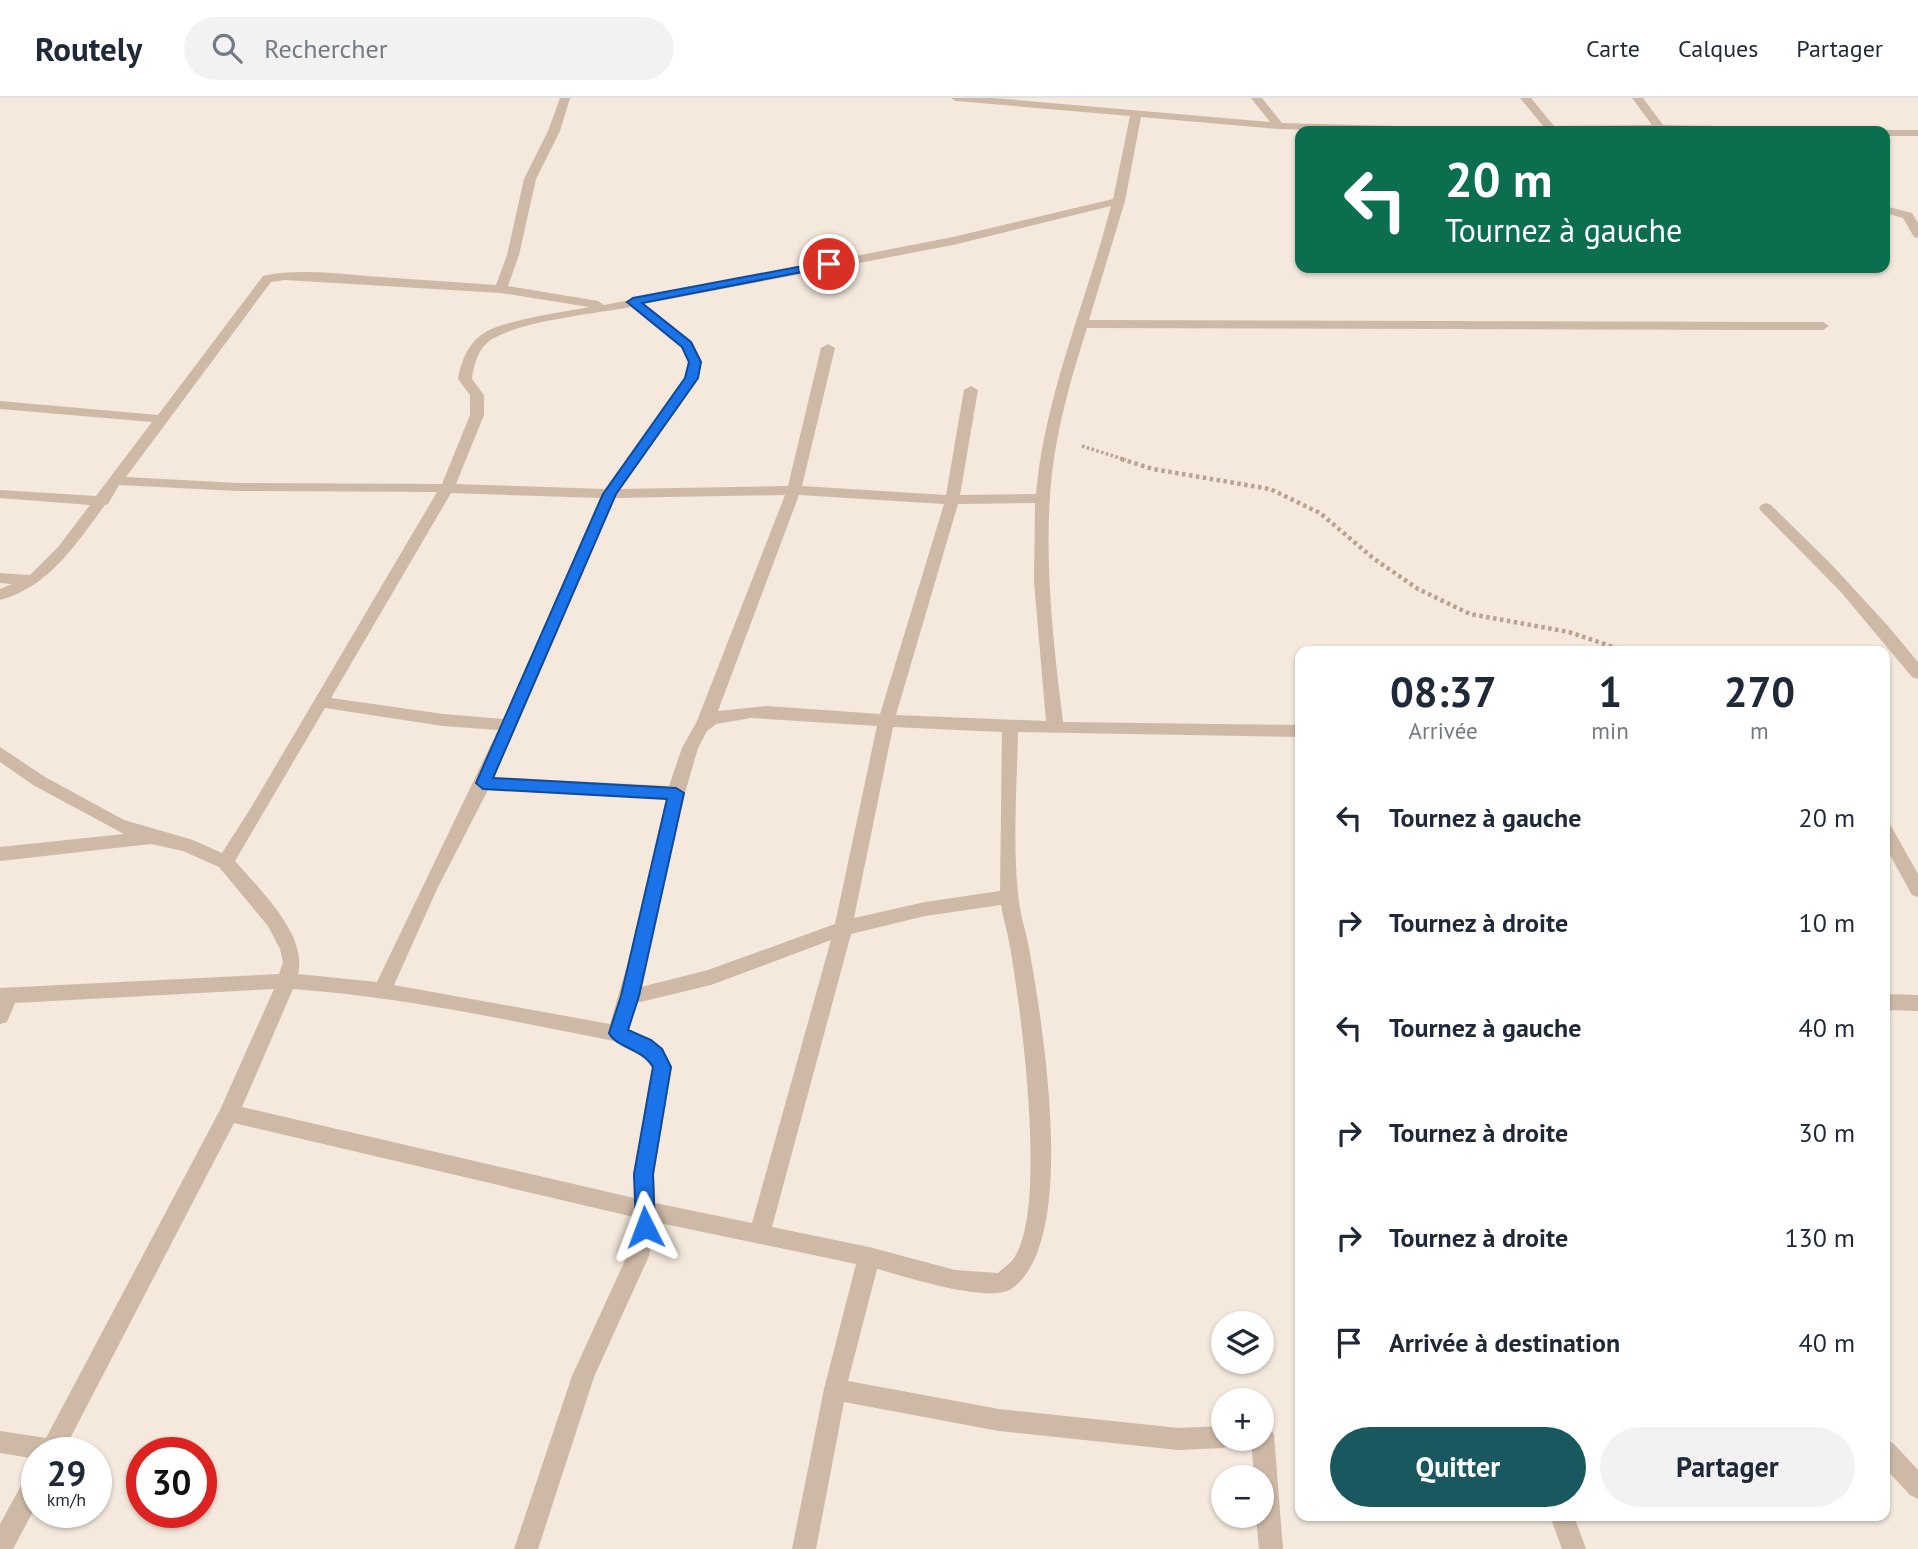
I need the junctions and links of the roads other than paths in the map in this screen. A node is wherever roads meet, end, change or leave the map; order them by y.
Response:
1 (565, 98) edge
2 (956, 98) edge
3 (1105, 98) edge
4 (1256, 98) edge
5 (1525, 98) edge
6 (1637, 98) edge
7 (1099, 111) junction
8 (1136, 113) junction
9 (1279, 126) junction
10 (1295, 126) edge
11 (1549, 126) edge
12 (1658, 126) edge
13 (1890, 133) edge
14 (1918, 133) edge
15 (1119, 201) junction
16 (1890, 211) edge
17 (1918, 234) edge
18 (501, 289) junction
19 (633, 302) junction
20 (605, 307) junction
21 (1081, 324) junction
22 (1823, 326) dead end
23 (828, 348) dead end
24 (971, 390) dead end
25 (0, 405) edge
26 (161, 419) junction
27 (117, 481) junction
28 (447, 488) junction
29 (794, 490) junction
30 (5, 494) edge
31 (609, 494) junction
32 (1044, 498) junction
33 (952, 499) junction
34 (103, 500) junction
35 (0, 508) edge
36 (1766, 508) dead end
37 (0, 578) edge
38 (34, 580) junction
39 (0, 595) edge
40 (1918, 673) edge
41 (320, 702) junction
42 (886, 722) junction
43 (705, 723) junction
44 (508, 725) junction
45 (1010, 726) junction
46 (1055, 727) junction
47 (1295, 732) edge
48 (0, 753) edge
49 (483, 783) junction
50 (676, 793) junction
51 (151, 837) junction
52 (1890, 840) edge
53 (0, 854) edge
54 (225, 862) junction
55 (1918, 890) edge
56 (1009, 897) junction
57 (843, 929) junction
58 (287, 981) junction
59 (382, 991) junction
60 (4, 996) edge
61 (630, 996) junction
62 (1890, 1002) edge
63 (1918, 1003) edge
64 (0, 1016) edge
65 (618, 1033) junction
66 (229, 1112) junction
67 (644, 1210) junction
68 (760, 1234) junction
69 (869, 1257) junction
70 (835, 1389) junction
71 (59, 1437) edge
72 (1211, 1438) edge
73 (0, 1442) edge
74 (21, 1446) edge
75 (1263, 1451) edge
76 (1890, 1457) edge
77 (1918, 1488) edge
78 (21, 1509) edge
79 (1564, 1521) edge
80 (0, 1549) edge
81 (526, 1549) edge
82 (804, 1549) edge
83 (1271, 1549) edge
84 (1574, 1549) edge

1 - 18 street
2 - 7 street
3 - 7 street
4 - 9 street
5 - 11 street
6 - 12 street
7 - 8 street
8 - 9 street
8 - 15 street
9 - 10 street
13 - 14 street
15 - 19 street
15 - 21 street
16 - 17 street
18 - 20 street
18 - 26 street
19 - 20 street
19 - 31 street
20 - 28 street
21 - 22 street
21 - 32 street
23 - 29 street
24 - 33 street
25 - 26 street
26 - 27 street
27 - 28 street
27 - 34 street
28 - 31 street
28 - 41 street
29 - 31 street
29 - 33 street
29 - 43 street
30 - 34 street
30 - 35 street
31 - 44 street
32 - 33 street
32 - 46 street
33 - 42 street
34 - 38 street
36 - 40 street
37 - 38 street
38 - 39 street
41 - 44 street
41 - 54 street
42 - 43 street
42 - 45 street
42 - 57 street
43 - 50 street
44 - 49 street
45 - 46 street
45 - 56 street
46 - 47 street
48 - 51 street
49 - 50 street
49 - 59 street
50 - 61 street
51 - 53 street
51 - 54 street
52 - 55 street
54 - 58 street
56 - 57 street
56 - 69 street
57 - 61 street
57 - 68 street
58 - 59 street
58 - 60 street
58 - 66 street
59 - 65 street
60 - 64 street
61 - 65 street
62 - 63 street
65 - 67 street
66 - 67 street
66 - 71 street
67 - 68 street
67 - 81 street
68 - 69 street
69 - 70 street
70 - 72 street
70 - 82 street
73 - 74 street
75 - 83 street
76 - 77 street
78 - 80 street
79 - 84 street

